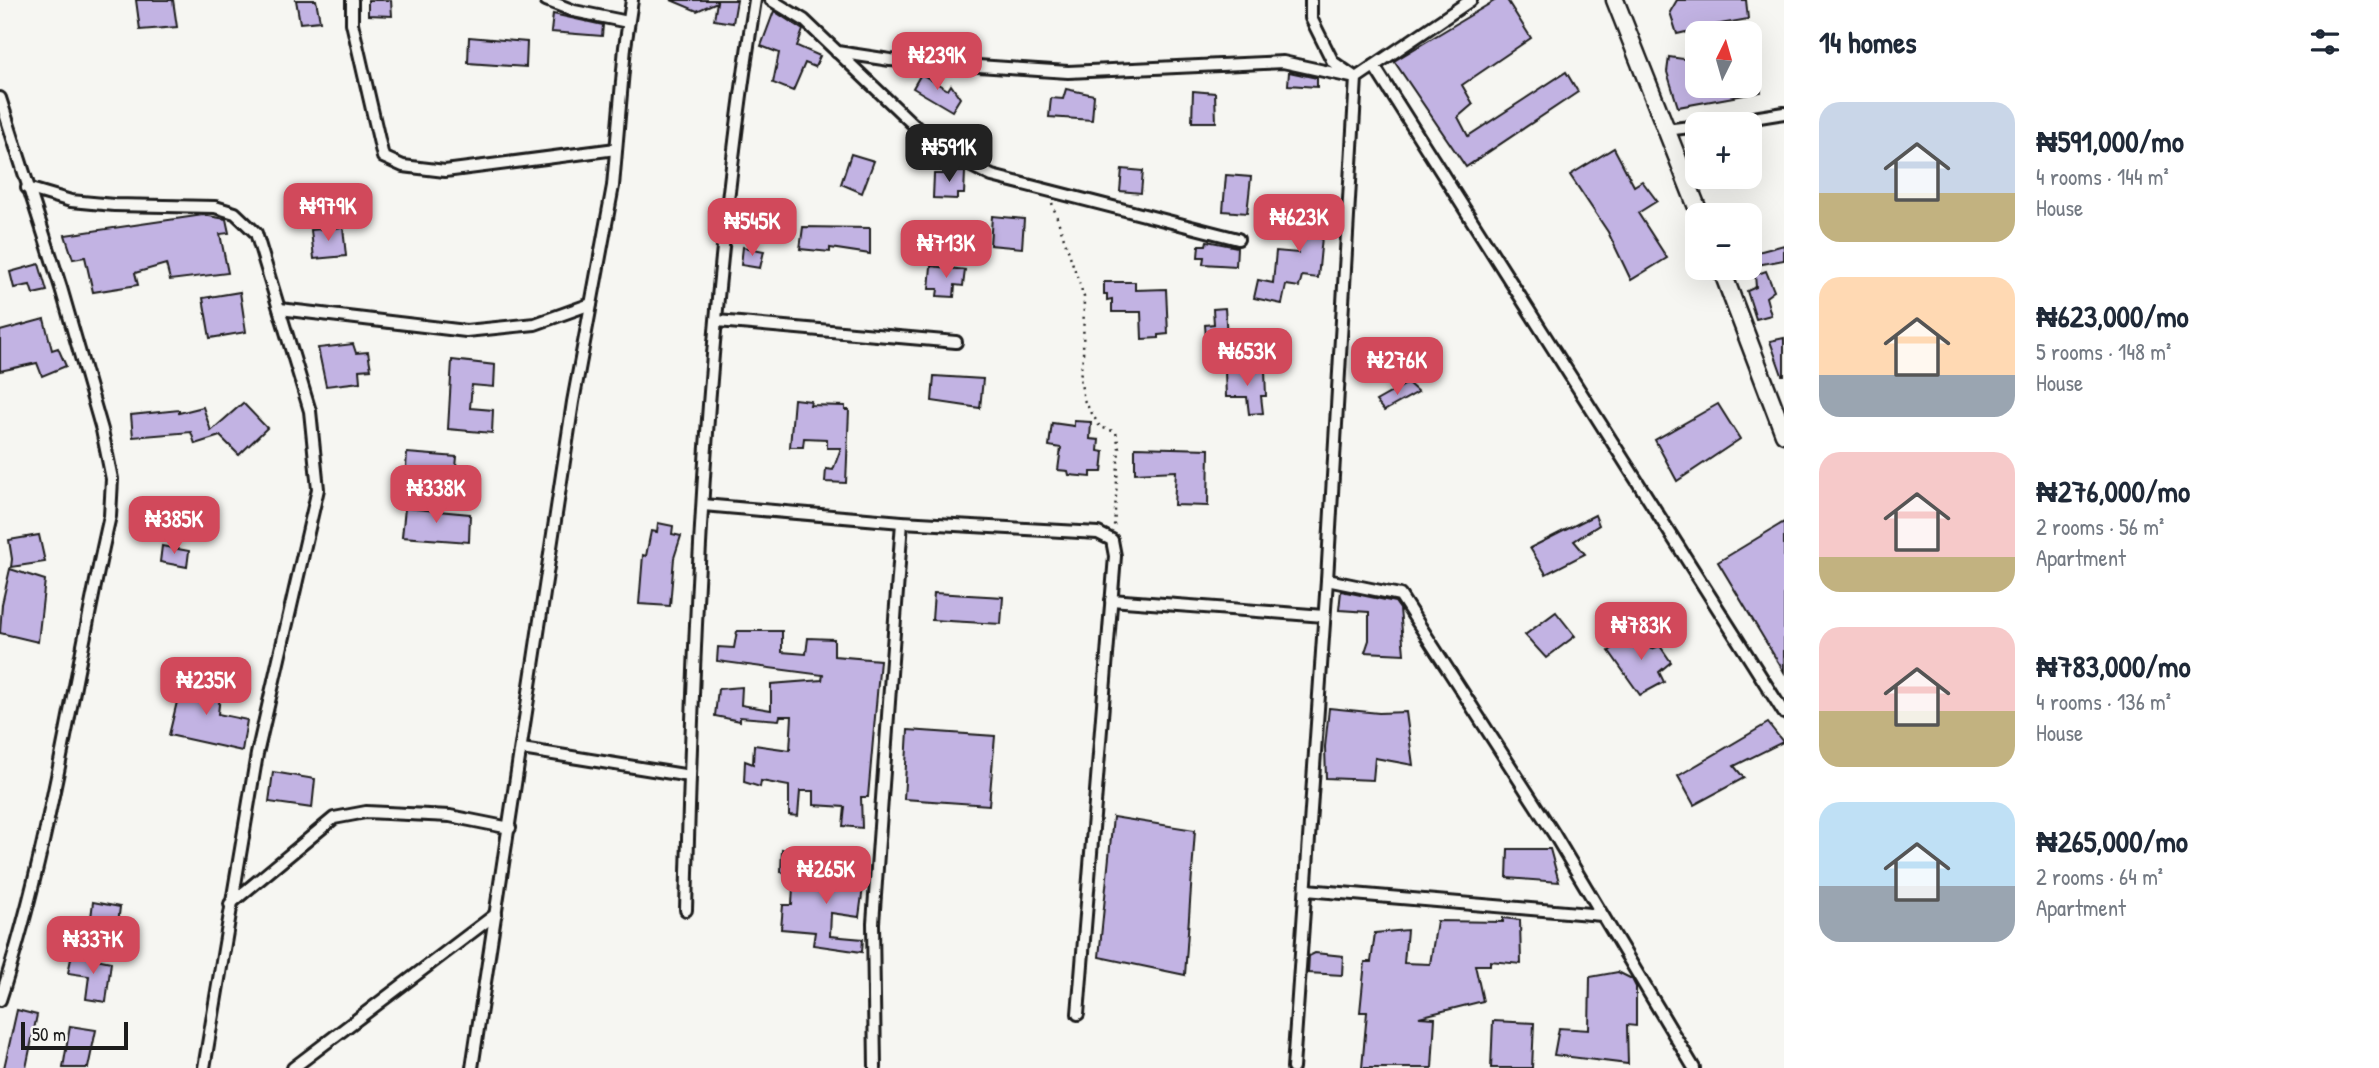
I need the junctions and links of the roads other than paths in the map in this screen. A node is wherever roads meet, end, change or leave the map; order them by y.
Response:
1 (352, 0) edge
2 (546, 0) edge
3 (632, 0) edge
4 (755, 0) edge
5 (771, 0) edge
6 (1311, 0) edge
7 (1471, 0) edge
8 (1615, 0) edge
9 (628, 22) junction
10 (837, 52) junction
11 (1374, 66) junction
12 (1356, 78) junction
13 (0, 98) edge
14 (1784, 113) edge
15 (1762, 117) edge
16 (1685, 128) edge
17 (1667, 130) junction
18 (617, 149) junction
19 (27, 188) junction
20 (1695, 203) edge
21 (1238, 239) dead end
22 (1726, 280) edge
23 (591, 304) junction
24 (280, 309) junction
25 (717, 321) junction
26 (956, 342) dead end
27 (1784, 434) edge
28 (703, 505) junction
29 (902, 522) junction
30 (1327, 580) junction
31 (1111, 600) junction
32 (1324, 617) junction
33 (1784, 712) edge
34 (522, 749) junction
35 (690, 776) junction
36 (510, 828) junction
37 (1306, 890) junction
38 (230, 904) junction
39 (686, 910) dead end
40 (496, 914) junction
41 (1602, 915) junction
42 (0, 1000) edge
43 (1078, 1014) dead end
44 (204, 1068) edge
45 (293, 1068) edge
46 (472, 1068) edge
47 (875, 1068) edge
48 (1293, 1068) edge
49 (1694, 1068) edge

1 - 18 street
2 - 9 street
3 - 9 street
4 - 25 street
5 - 10 street
6 - 12 street
7 - 11 street
8 - 17 main road
9 - 18 street
10 - 12 street
10 - 21 street
11 - 12 street
11 - 33 street
12 - 30 street
13 - 19 street
14 - 15 street
16 - 17 street
17 - 20 main road
18 - 23 street
19 - 24 street
19 - 42 street
22 - 27 main road
23 - 24 street
23 - 34 street
24 - 38 street
25 - 26 street
25 - 28 street
28 - 29 street
28 - 35 street
29 - 31 street
29 - 47 street
30 - 32 street
30 - 41 street
31 - 32 street
31 - 43 street
32 - 37 street
34 - 35 street
34 - 36 street
35 - 39 street
36 - 38 street
36 - 40 street
37 - 41 street
37 - 48 street
38 - 44 street
40 - 45 street
40 - 46 street
41 - 49 street

